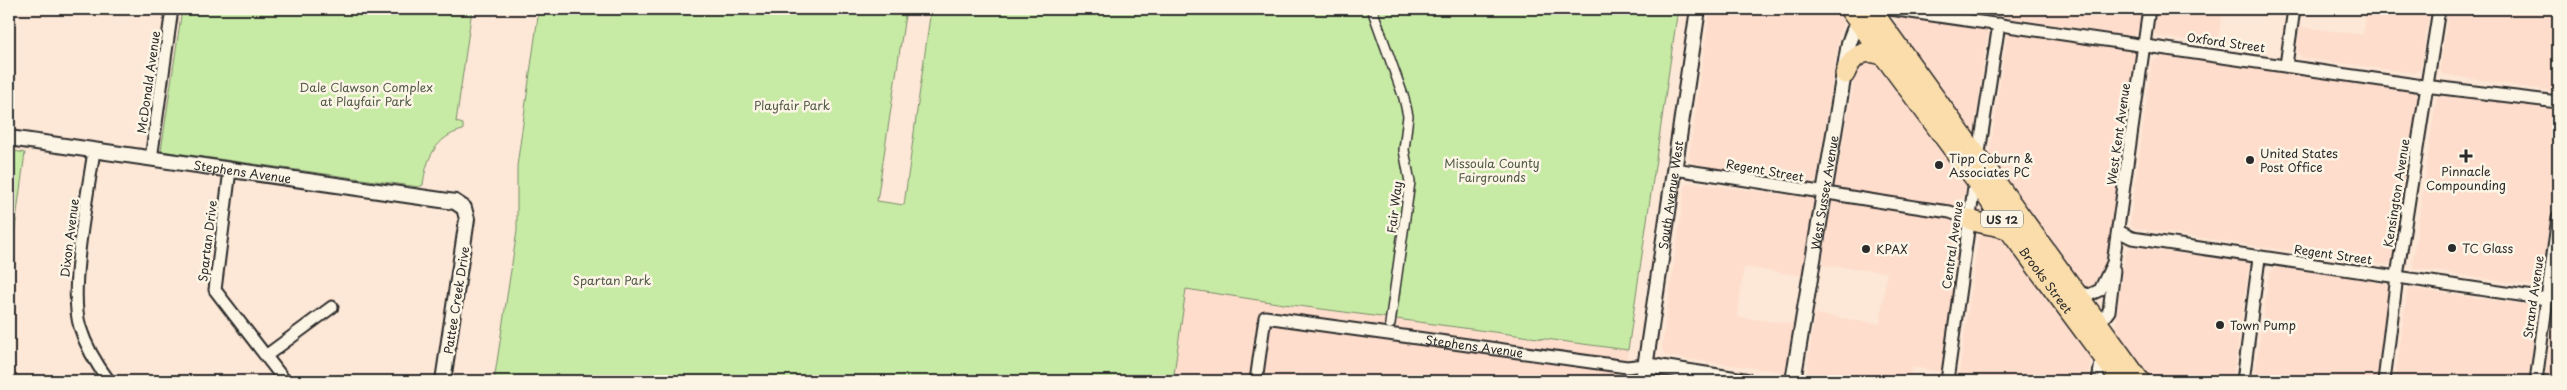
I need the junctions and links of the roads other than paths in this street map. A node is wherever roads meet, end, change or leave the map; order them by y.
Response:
1 (172, 9) edge
2 (1372, 9) edge
3 (1698, 9) edge
4 (1849, 9) edge
5 (2149, 9) edge
6 (2294, 9) edge
7 (2439, 9) edge
8 (1876, 13) edge
9 (1999, 24) junction
10 (2145, 45) junction
11 (1884, 56) junction
12 (2286, 64) junction
13 (1845, 74) junction
14 (2427, 86) junction
15 (2558, 102) edge
16 (9, 138) edge
17 (94, 151) junction
18 (151, 159) junction
19 (1978, 159) junction
20 (1674, 169) junction
21 (230, 170) junction
22 (1975, 179) junction
23 (1823, 194) junction
24 (2558, 217) edge
25 (468, 219) joint
26 (1969, 219) junction
27 (2009, 230) junction
28 (2118, 231) junction
29 (2259, 258) junction
30 (2113, 263) junction
31 (2397, 276) junction
32 (2068, 283) junction
33 (2547, 299) junction
34 (332, 307) dead end
35 (2068, 309) junction
36 (2096, 320) junction
37 (1390, 324) dead end
38 (267, 356) junction
39 (2102, 356) junction
40 (1645, 364) junction
41 (109, 381) edge
42 (285, 381) edge
43 (444, 381) edge
44 (1256, 381) edge
45 (1643, 381) edge
46 (1747, 381) edge
47 (1793, 381) edge
48 (1947, 381) edge
49 (2098, 381) edge
50 (2121, 381) edge
51 (2140, 381) edge
52 (2243, 381) edge
53 (2384, 381) edge
54 (2536, 381) edge

1 - 18 street, McDonald Avenue
2 - 37 street, Fair Way
3 - 20 street, South Avenue West
4 - 8 highway, Brooks Street / US 12
5 - 10 street, West Kent Avenue
6 - 12 street
7 - 14 street, Kensington Avenue
8 - 9 street, Oxford Street
8 - 11 highway, Brooks Street / US 12
8 - 13 street, West Sussex Avenue
8 - 19 highway, Brooks Street / US 12
9 - 10 street, Oxford Street
9 - 19 street, Central Avenue
10 - 12 street, Oxford Street
10 - 28 street, West Kent Avenue
11 - 13 highway
11 - 22 highway, Brooks Street / US 12
12 - 14 street, Oxford Street
13 - 23 street, West Sussex Avenue
14 - 15 street, Oxford Street
14 - 31 street, Kensington Avenue
16 - 17 street, Stephens Avenue
17 - 18 street, Stephens Avenue
17 - 41 street, Dixon Avenue
18 - 21 street, Stephens Avenue
19 - 22 street, Central Avenue
19 - 32 highway, Brooks Street / US 12
20 - 23 street, Regent Street
20 - 40 street, South Avenue West
21 - 25 street, Stephens Avenue
21 - 38 street, Spartan Drive
22 - 26 street, Central Avenue
22 - 27 highway, Brooks Street / US 12
23 - 26 street, Regent Street
23 - 47 street, West Sussex Avenue
24 - 33 street, Strand Avenue
25 - 43 street, Pattee Creek Drive
26 - 27 highway
26 - 48 street, Central Avenue
27 - 35 highway, Brooks Street / US 12
28 - 29 street, Regent Street
28 - 30 street, West Kent Avenue
29 - 31 street, Regent Street
29 - 52 street
30 - 32 street, West Kent Avenue
30 - 36 street, West Kent Avenue
31 - 33 street, Regent Street
31 - 53 street, Kensington Avenue
32 - 36 highway, Brooks Street / US 12
33 - 54 street, Strand Avenue
34 - 38 street
35 - 36 highway
35 - 39 highway, Brooks Street / US 12
36 - 51 highway, Brooks Street / US 12
38 - 42 street, Spartan Drive
39 - 49 street
39 - 50 highway, Brooks Street / US 12
40 - 44 street, Stephens Avenue
40 - 45 street, South Avenue West
40 - 46 street, Stephens Avenue

